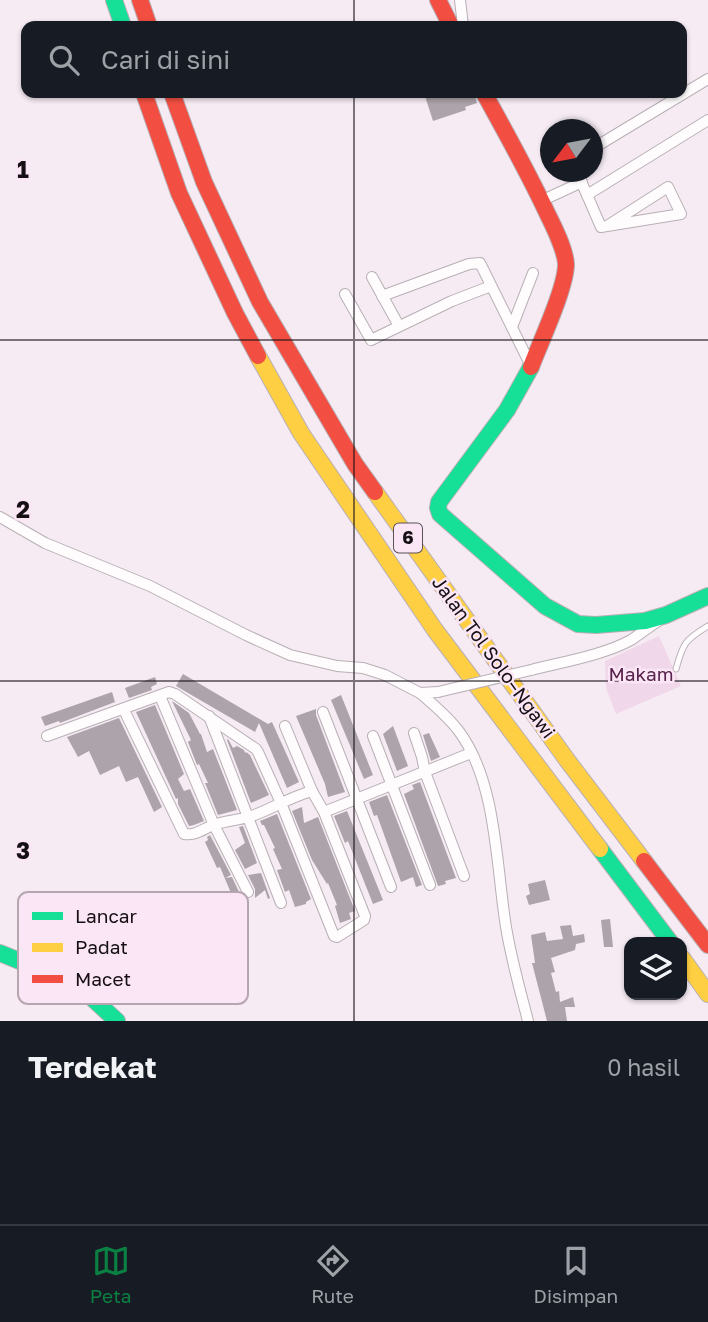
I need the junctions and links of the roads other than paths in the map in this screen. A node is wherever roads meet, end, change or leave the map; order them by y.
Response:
1 (114, 0) edge
2 (141, 0) edge
3 (438, 0) edge
4 (460, 0) edge
5 (120, 21) edge
6 (147, 21) edge
7 (448, 21) edge
8 (462, 21) edge
9 (708, 79) edge
10 (687, 92) edge
11 (146, 98) edge
12 (174, 98) edge
13 (487, 98) edge
14 (677, 98) edge
15 (708, 120) edge
16 (603, 143) edge
17 (572, 182) edge
18 (582, 182) edge
19 (587, 195) junction
20 (541, 201) junction
21 (607, 226) junction
22 (533, 273) dead end
23 (372, 278) dead end
24 (491, 286) junction
25 (345, 294) dead end
26 (382, 296) junction
27 (399, 326) junction
28 (512, 327) junction
29 (531, 366) junction
30 (0, 517) edge
31 (708, 596) edge
32 (666, 615) junction
33 (708, 626) edge
34 (676, 669) dead end
35 (420, 693) junction
36 (160, 696) junction
37 (124, 710) junction
38 (323, 712) dead end
39 (209, 716) junction
40 (285, 726) dead end
41 (414, 733) dead end
42 (47, 736) dead end
43 (373, 736) dead end
44 (471, 753) junction
45 (425, 772) junction
46 (392, 785) junction
47 (312, 791) junction
48 (357, 799) junction
49 (281, 803) junction
50 (324, 812) junction
51 (249, 817) junction
52 (214, 825) junction
53 (464, 876) dead end
54 (430, 885) dead end
55 (391, 887) dead end
56 (248, 892) dead end
57 (281, 902) dead end
58 (666, 937) edge
59 (708, 945) edge
60 (0, 953) edge
61 (18, 960) edge
62 (687, 965) edge
63 (708, 994) edge
64 (99, 1004) edge
65 (117, 1021) edge
66 (528, 1021) edge

1 - 5 main road
2 - 6 main road
3 - 7 main road
4 - 8 street
9 - 10 street
11 - 58 main road, Jalan Tol Solo–Ngawi / 6
12 - 59 main road, Jalan Tol Solo–Ngawi / 6
13 - 20 main road
14 - 16 street
15 - 19 street
17 - 20 street
18 - 19 street
19 - 21 street
20 - 29 main road
21 - 21 street
22 - 28 street
23 - 26 street
24 - 26 street
24 - 27 street
24 - 28 street
25 - 27 street
26 - 27 street
28 - 29 street
29 - 32 main road
30 - 35 street
31 - 32 main road
32 - 35 street, bridge
33 - 34 lane
35 - 44 street
36 - 37 street
36 - 39 street
36 - 52 street
37 - 42 street
37 - 52 street
38 - 48 street
39 - 49 street
39 - 51 street
40 - 47 street
41 - 45 street
43 - 46 street
44 - 45 street
44 - 66 street
45 - 46 street
45 - 53 street
46 - 48 street
46 - 54 street
47 - 49 street
47 - 50 street
48 - 50 street
48 - 55 street
49 - 50 street
49 - 51 street
51 - 52 street
51 - 57 street
52 - 56 street
60 - 61 main road
62 - 63 main road
64 - 65 main road

